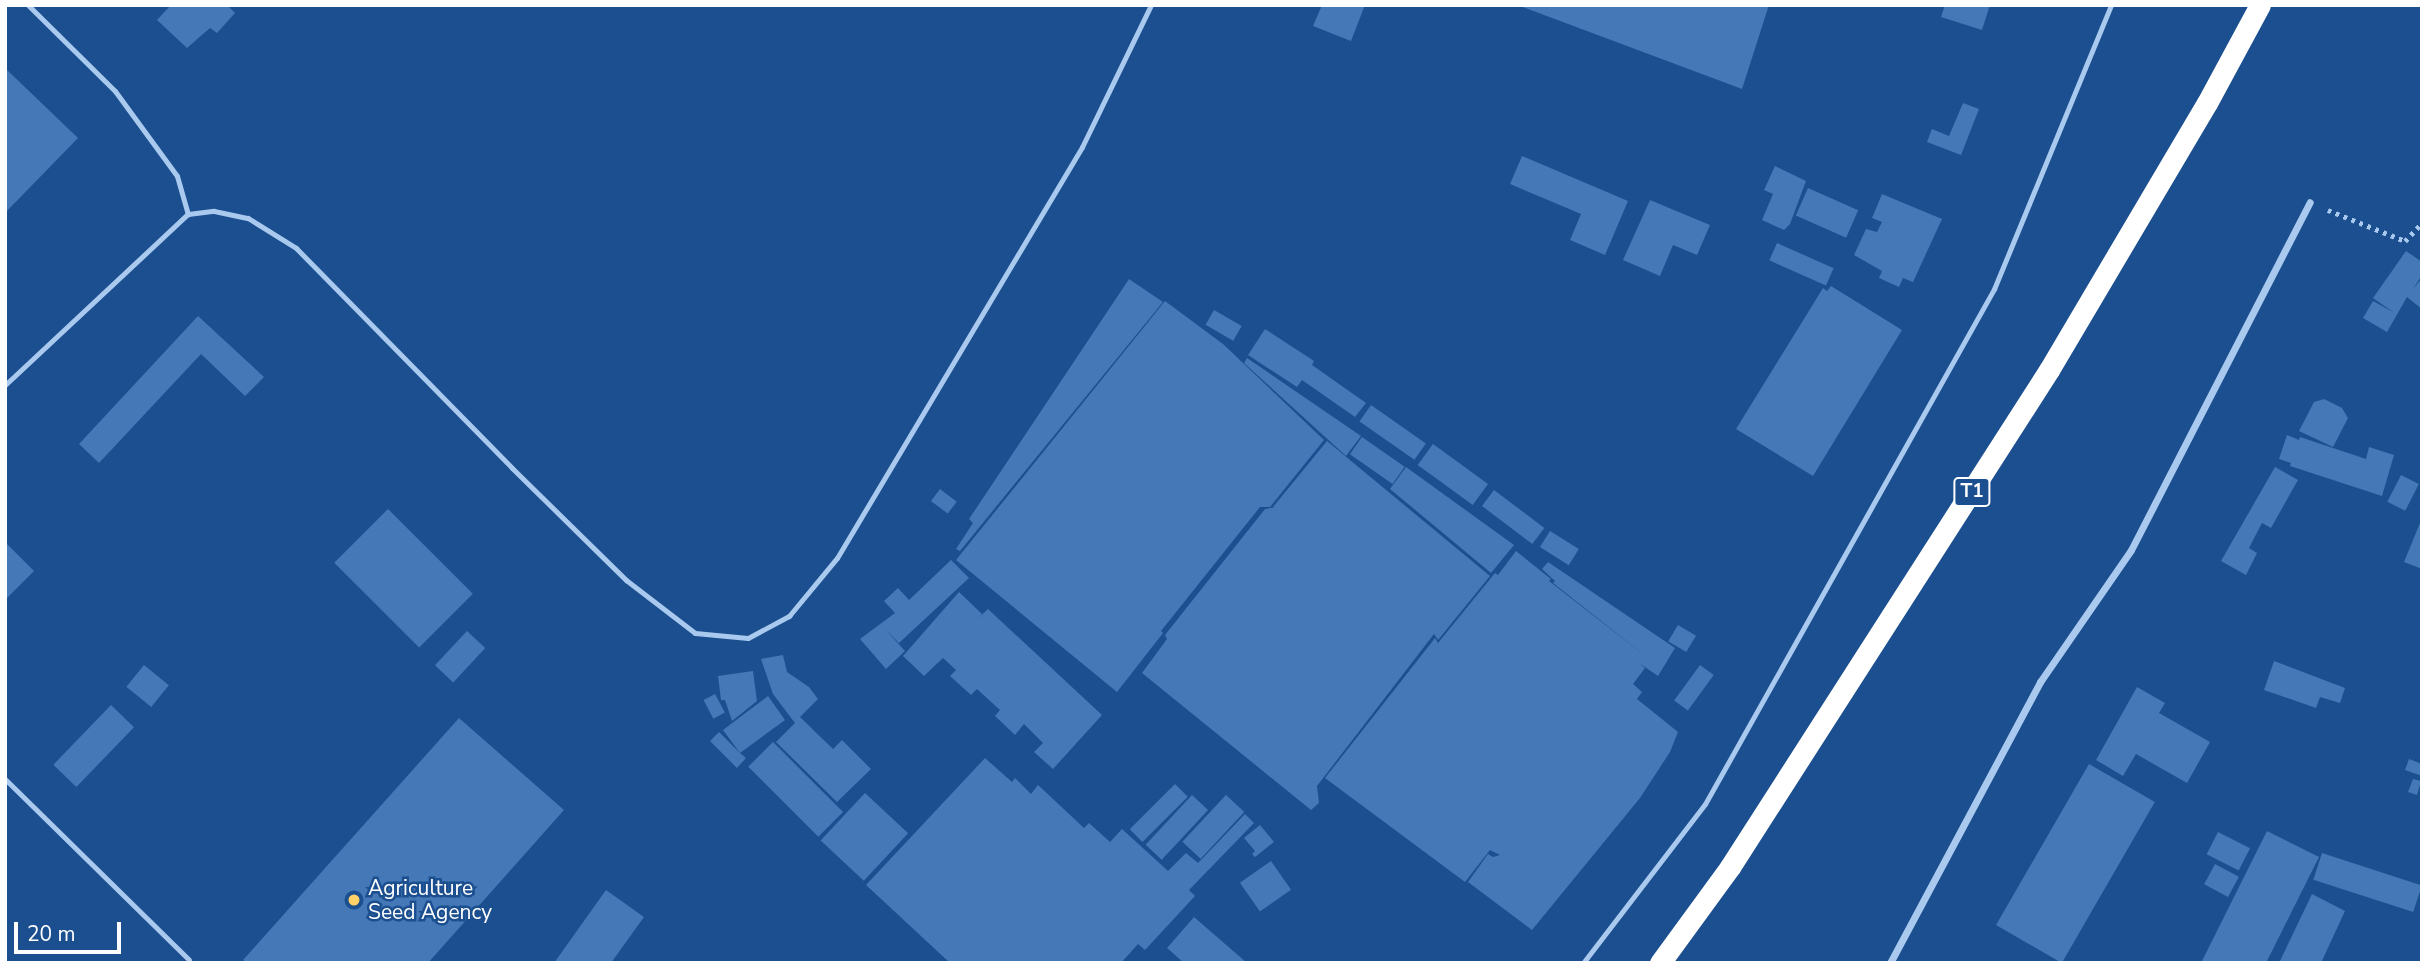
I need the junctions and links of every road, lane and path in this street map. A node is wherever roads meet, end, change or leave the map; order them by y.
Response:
1 (28, 5) edge
2 (1151, 5) edge
3 (2111, 5) edge
4 (2260, 5) edge
5 (2311, 202) joint
6 (188, 214) junction
7 (2422, 223) edge
8 (5, 385) edge
9 (5, 779) edge
10 (189, 960) dead end
11 (1583, 963) edge
12 (1660, 963) edge
13 (1890, 963) edge

1 - 6 lane
2 - 6 lane
3 - 11 lane
4 - 12 highway, T1
5 - 7 path
5 - 13 street
6 - 8 lane
9 - 10 lane

